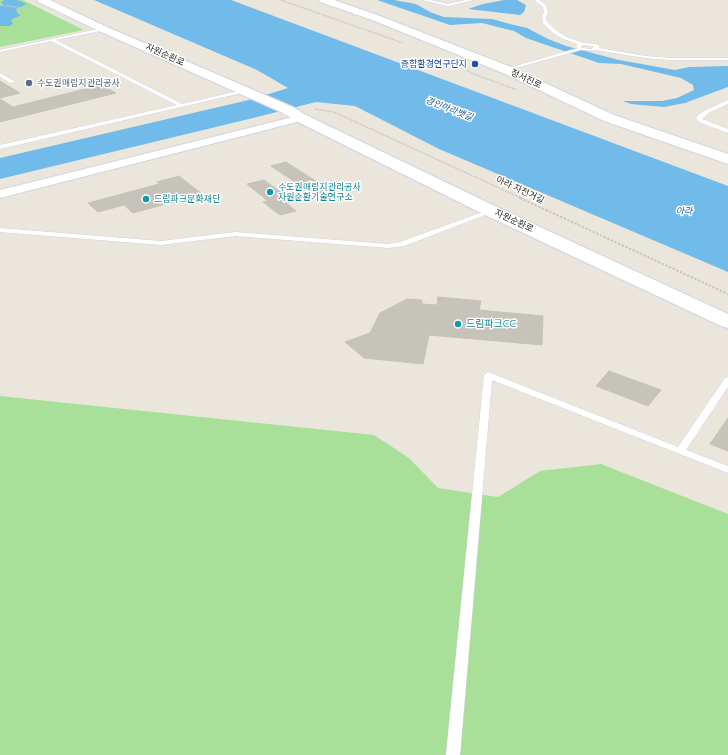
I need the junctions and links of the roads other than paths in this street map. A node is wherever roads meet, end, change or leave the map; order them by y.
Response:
1 (42, 0) edge
2 (324, 0) edge
3 (424, 0) edge
4 (472, 0) edge
5 (536, 0) edge
6 (103, 29) junction
7 (52, 40) junction
8 (582, 46) junction
9 (0, 51) edge
10 (728, 59) edge
11 (507, 70) junction
12 (0, 75) edge
13 (12, 82) dead end
14 (250, 92) junction
15 (728, 102) edge
16 (182, 106) junction
17 (299, 111) junction
18 (728, 131) edge
19 (0, 147) edge
20 (728, 159) edge
21 (0, 194) edge
22 (491, 211) junction
23 (0, 230) edge
24 (728, 322) edge
25 (728, 380) edge
26 (680, 450) junction
27 (728, 470) edge
28 (453, 755) edge

1 - 6 main road, 자원순환로
2 - 11 main road, 정서진로
3 - 4 lane
5 - 8 lane
6 - 7 lane
6 - 14 main road, 자원순환로
7 - 9 lane
7 - 16 lane
8 - 10 lane
8 - 11 lane
11 - 20 main road, 정서진로
12 - 13 lane
14 - 16 lane
14 - 17 main road, 자원순환로
15 - 18 lane
16 - 19 lane
17 - 21 street
17 - 22 main road, 자원순환로
22 - 23 lane
22 - 24 main road, 자원순환로
25 - 26 lane
26 - 27 lane
26 - 28 lane

